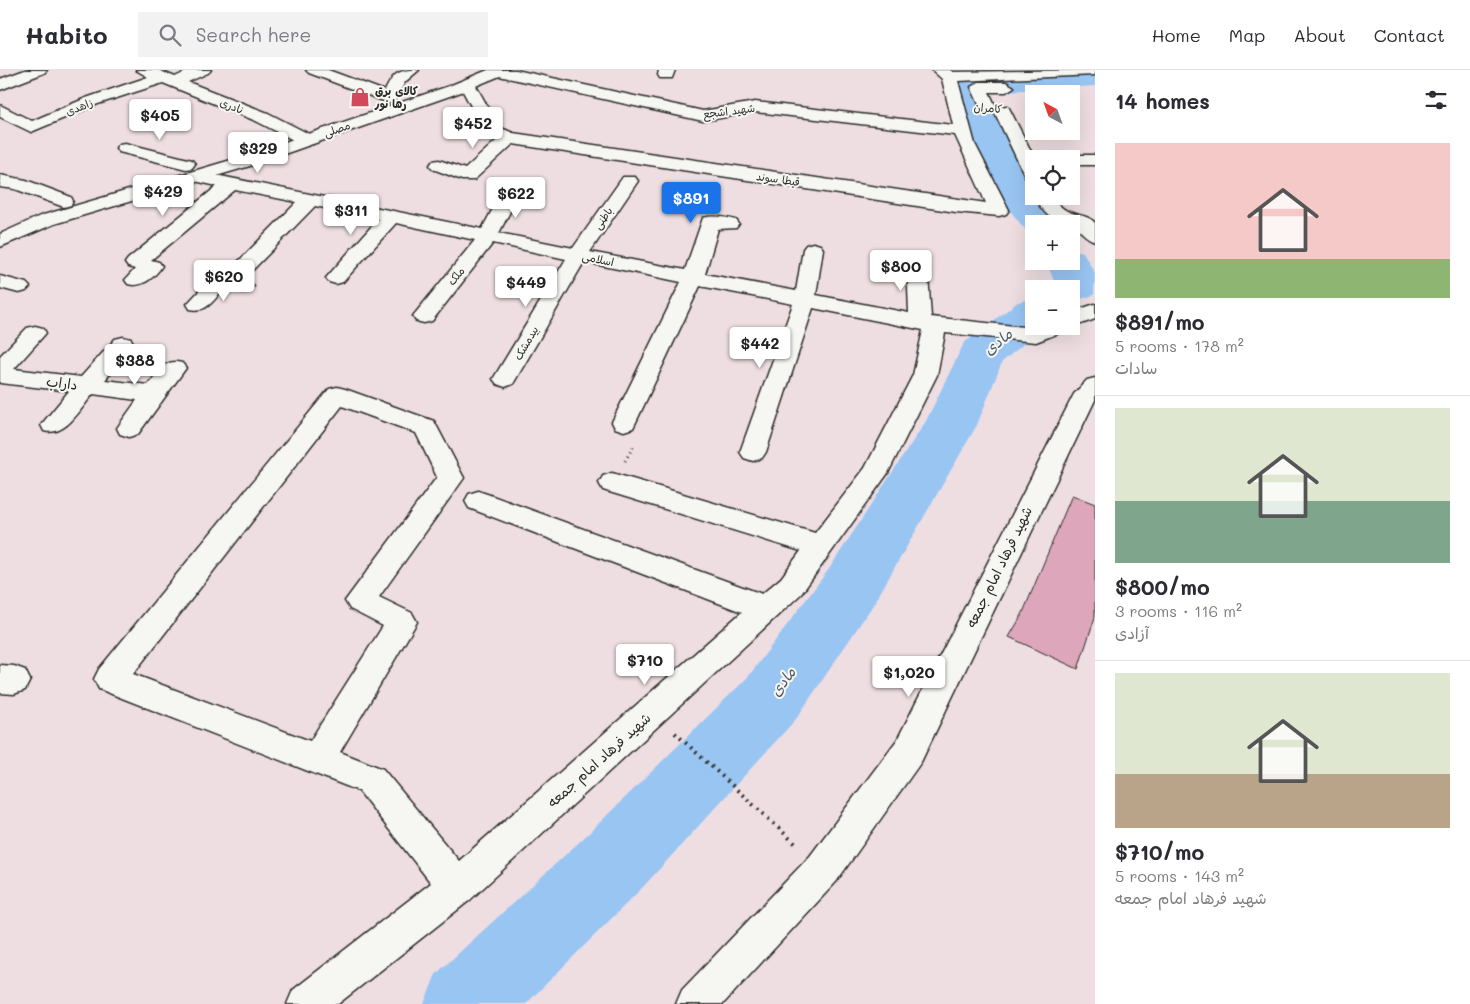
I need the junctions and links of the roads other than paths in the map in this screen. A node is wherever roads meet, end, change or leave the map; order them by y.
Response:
1 (39, 70) edge
2 (144, 70) edge
3 (203, 70) edge
4 (314, 70) edge
5 (411, 70) edge
6 (501, 70) edge
7 (1095, 70) edge
8 (1012, 72) edge
9 (945, 74) edge
10 (469, 77) edge
11 (168, 80) junction
12 (1095, 82) edge
13 (0, 85) edge
14 (390, 98) junction
15 (956, 106) junction
16 (1003, 109) junction
17 (0, 110) edge
18 (889, 122) junction
19 (291, 130) junction
20 (963, 131) junction
21 (509, 138) junction
22 (307, 140) junction
23 (891, 142) dead end
24 (125, 148) dead end
25 (1025, 152) edge
26 (1080, 160) edge
27 (1095, 160) edge
28 (439, 165) dead end
29 (191, 170) junction
30 (0, 181) edge
31 (629, 182) dead end
32 (232, 183) junction
33 (514, 186) dead end
34 (311, 200) junction
35 (64, 201) junction
36 (1048, 205) edge
37 (392, 216) junction
38 (729, 224) dead end
39 (0, 226) edge
40 (1092, 227) edge
41 (488, 236) junction
42 (0, 241) edge
43 (813, 249) dead end
44 (578, 255) junction
45 (917, 260) dead end
46 (336, 278) dead end
47 (693, 278) junction
48 (135, 280) dead end
49 (805, 300) junction
50 (198, 304) dead end
51 (1095, 311) edge
52 (424, 316) dead end
53 (1080, 317) edge
54 (928, 324) junction
55 (35, 332) dead end
56 (1025, 334) edge
57 (123, 344) dead end
58 (174, 368) dead end
59 (0, 370) edge
60 (0, 375) edge
61 (505, 379) dead end
62 (87, 386) junction
63 (1095, 386) edge
64 (153, 394) junction
65 (624, 422) dead end
66 (53, 425) dead end
67 (129, 428) dead end
68 (753, 452) dead end
69 (612, 482) dead end
70 (478, 501) dead end
71 (821, 546) junction
72 (766, 608) junction
73 (317, 759) junction
74 (456, 887) junction
75 (308, 1004) edge
76 (696, 1004) edge

1 - 13 street
2 - 11 street, نادری
3 - 11 street, زاهدی
4 - 14 street
5 - 14 street
6 - 10 street, مصلی
6 - 18 street, شهید اشجع
7 - 8 street
8 - 9 street
9 - 15 street
10 - 14 street, مصلی
10 - 21 street, قیطا سوند
10 - 22 street, مصلی
11 - 17 street, زاهدی
11 - 19 street, نادری
12 - 16 street
14 - 19 street, مصلی
15 - 16 street, کامران
15 - 20 street
16 - 25 street
18 - 20 street, شهید اشجع
18 - 23 street
19 - 22 street, نادری
19 - 29 street, مصلی
20 - 21 street, قیطا سوند
21 - 28 street
22 - 29 street, مصلی
24 - 29 street, اسلامی
26 - 27 street
29 - 32 street, اسلامی
29 - 35 street, مصلی
29 - 42 street, مصلی
30 - 35 street
31 - 44 street, باطنی
32 - 34 street, اسلامی
32 - 48 street
33 - 41 street, ملک
34 - 37 street, اسلامی
34 - 50 street
35 - 39 street, مصلی
36 - 40 street
37 - 41 street, اسلامی
37 - 46 street
38 - 47 street
41 - 44 street, اسلامی
41 - 52 street, ملک
43 - 49 street
44 - 47 street, اسلامی
44 - 61 street, بیدمشک
45 - 54 street, شهید فرهاد امام جمعه
47 - 49 street, اسلامی
47 - 65 street
49 - 54 street, اسلامی
49 - 68 street
51 - 53 street
54 - 56 street, اسلامی
54 - 71 street, شهید فرهاد امام جمعه
55 - 59 street
57 - 62 street
58 - 64 street
60 - 62 street, داراب
62 - 64 street, داراب
62 - 66 street
63 - 76 street, شهید فرهاد امام جمعه
64 - 67 street
69 - 71 street
70 - 72 street
71 - 72 street, شهید فرهاد امام جمعه
72 - 74 street, شهید فرهاد امام جمعه
73 - 73 street
73 - 74 street
74 - 75 street, شهید فرهاد امام جمعه

